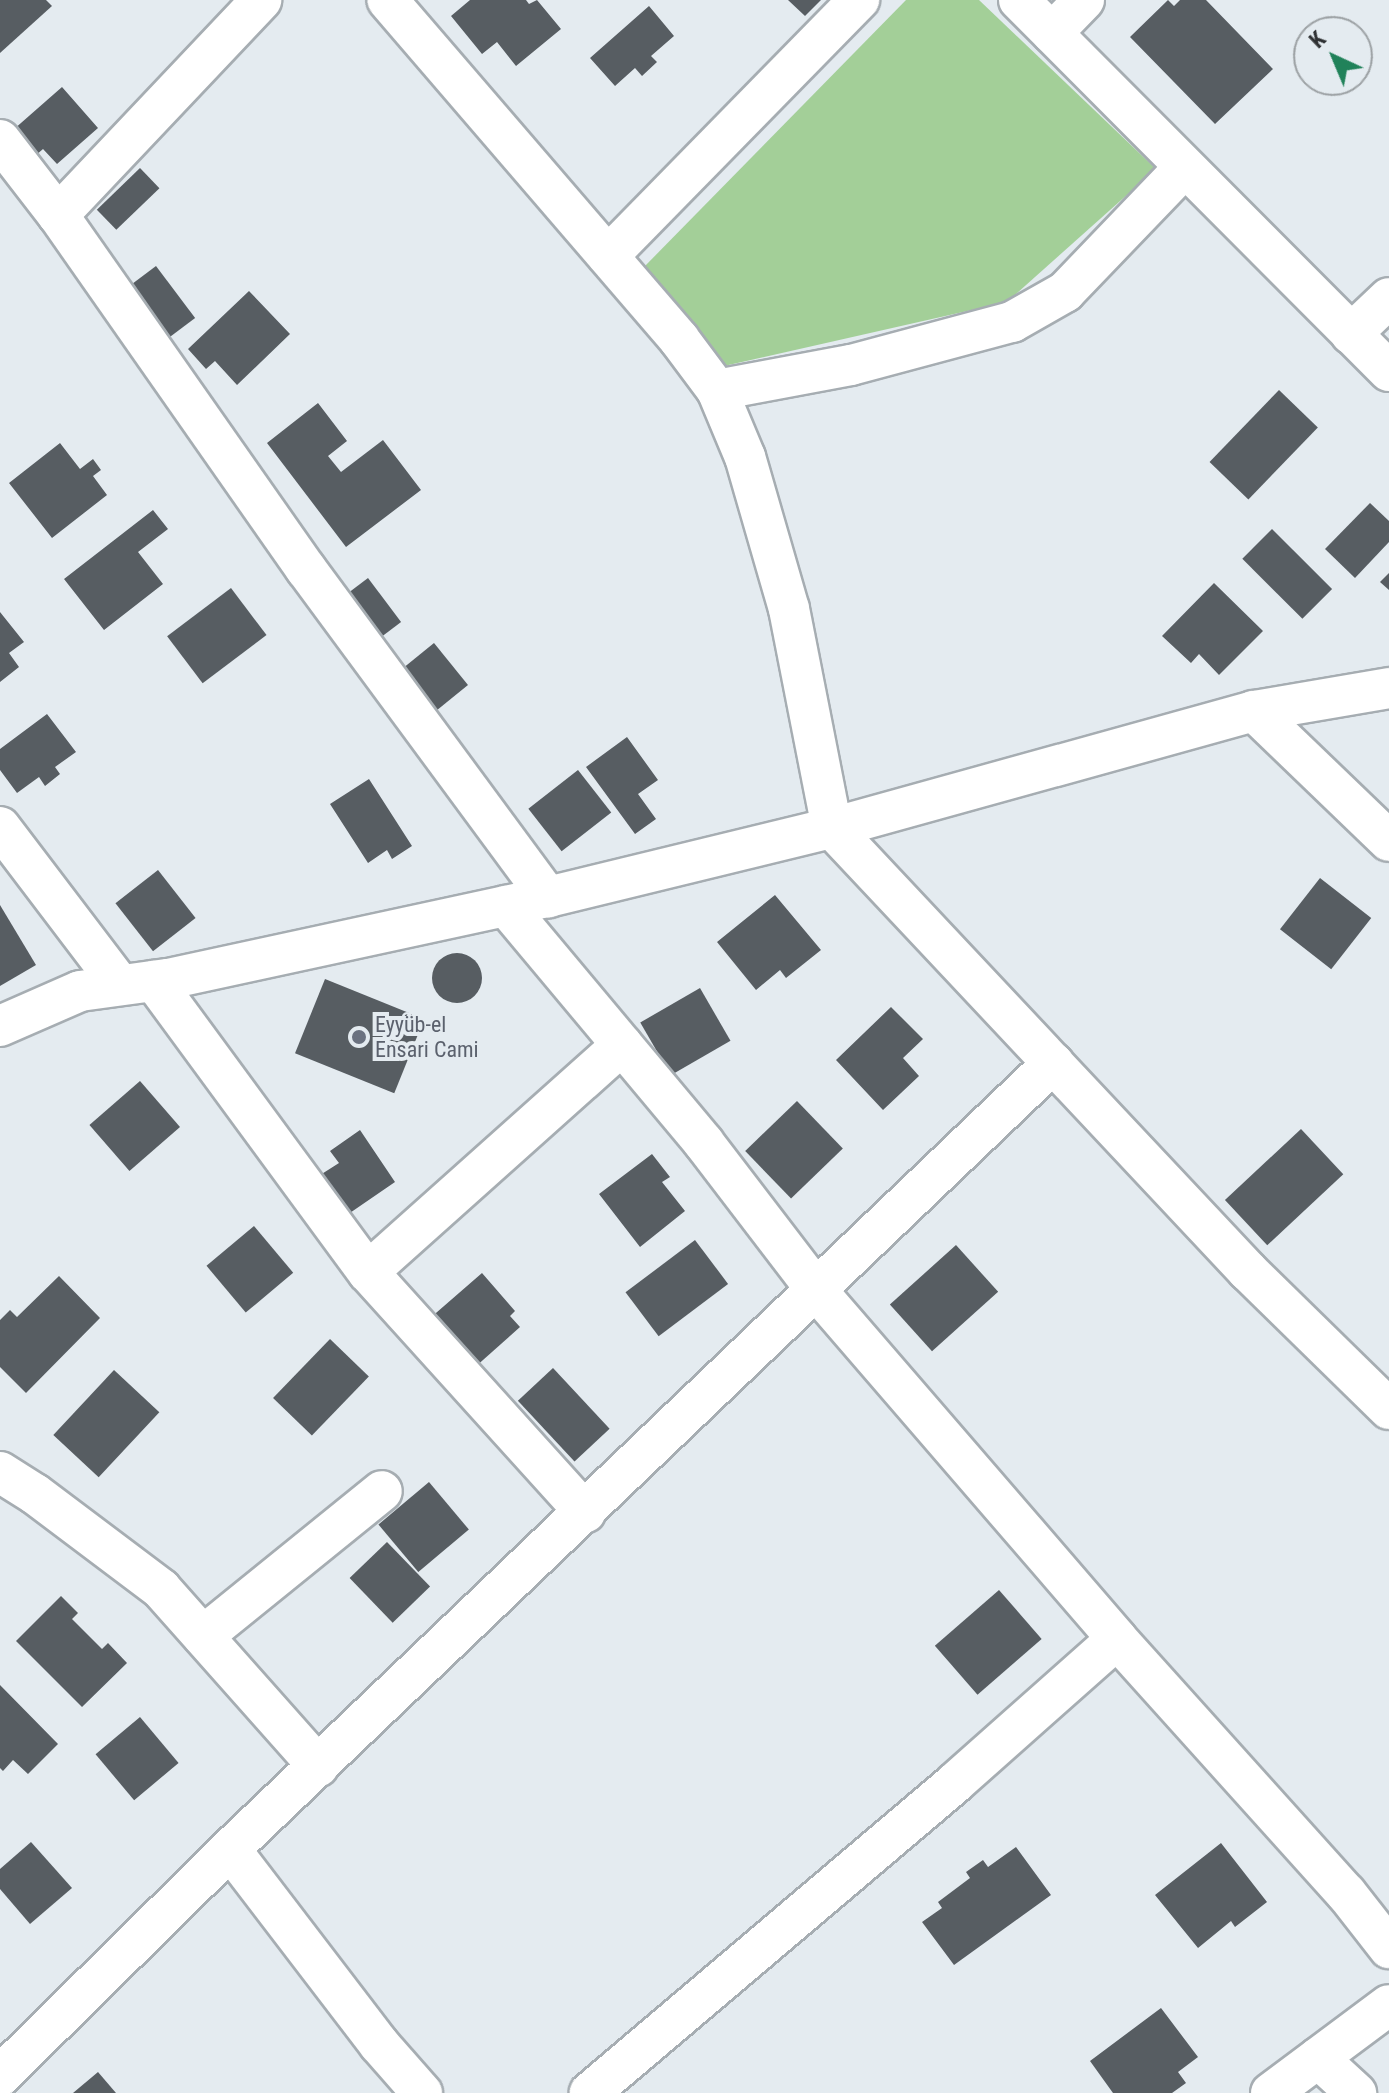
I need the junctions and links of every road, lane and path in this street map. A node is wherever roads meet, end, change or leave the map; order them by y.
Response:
1 (261, 0) edge
2 (387, 0) edge
3 (859, 0) edge
4 (1019, 0) edge
5 (1084, 0) edge
6 (1052, 33) junction
7 (0, 140) edge
8 (1184, 168) junction
9 (58, 215) junction
10 (608, 256) junction
11 (1389, 298) edge
12 (1351, 334) junction
13 (1389, 371) edge
14 (717, 390) junction
15 (1389, 688) edge
16 (1254, 711) junction
17 (0, 827) edge
18 (832, 828) junction
19 (1389, 841) edge
20 (548, 897) junction
21 (506, 906) junction
22 (137, 983) junction
23 (0, 1026) edge
24 (622, 1045) junction
25 (1053, 1063) junction
26 (368, 1272) junction
27 (817, 1291) junction
28 (1389, 1409) edge
29 (6, 1489) edge
30 (382, 1491) dead end
31 (585, 1512) junction
32 (203, 1636) junction
33 (1117, 1639) junction
34 (318, 1766) junction
35 (230, 1849) junction
36 (1389, 1948) edge
37 (1389, 2005) edge
38 (1318, 2058) junction
39 (0, 2076) edge
40 (422, 2093) edge
41 (590, 2093) edge
42 (1271, 2093) edge
43 (1356, 2093) edge

1 - 9 street
2 - 10 street
3 - 10 street
4 - 6 street
5 - 6 street
6 - 8 street
7 - 9 street
8 - 12 street
8 - 14 street
9 - 20 street
10 - 14 street
11 - 12 street
12 - 13 street
14 - 18 street
15 - 16 street
16 - 18 street
16 - 19 street
17 - 22 street
18 - 20 street
18 - 25 street
20 - 21 street
21 - 22 street
21 - 24 street
22 - 23 street
22 - 26 street
24 - 26 street
24 - 27 street
25 - 27 street
25 - 28 street
26 - 31 street
27 - 31 street
27 - 33 street
29 - 32 street
30 - 32 street
31 - 34 street
32 - 34 street
33 - 36 street
33 - 41 street
34 - 35 street
35 - 39 street
35 - 40 street
37 - 38 street
38 - 42 street
38 - 43 street

